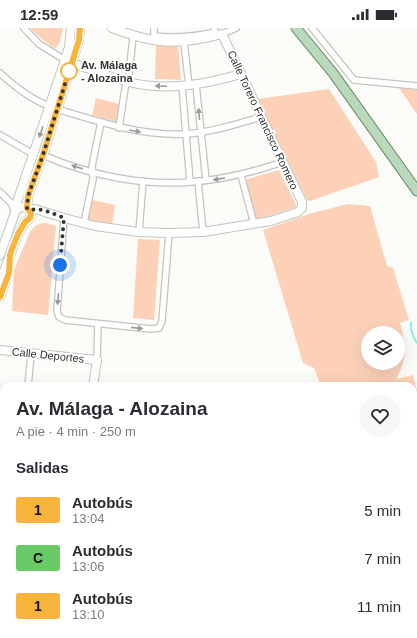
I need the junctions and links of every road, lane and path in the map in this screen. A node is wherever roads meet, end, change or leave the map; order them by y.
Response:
1 (24, 28) edge
2 (71, 28) edge
3 (80, 28) edge
4 (112, 28) edge
5 (154, 28) edge
6 (214, 28) edge
7 (236, 28) edge
8 (296, 28) edge
9 (312, 28) edge
10 (222, 34) junction
11 (133, 36) junction
12 (184, 42) junction
13 (68, 62) junction
14 (0, 73) edge
15 (241, 74) junction
16 (126, 82) junction
17 (189, 86) junction
18 (417, 86) edge
19 (53, 108) junction
20 (261, 117) junction
21 (101, 122) junction
22 (119, 128) junction
23 (201, 132) junction
24 (187, 134) junction
25 (0, 135) edge
26 (33, 154) junction
27 (43, 155) junction
28 (283, 162) junction
29 (93, 172) junction
30 (241, 175) junction
31 (206, 180) junction
32 (143, 181) junction
33 (198, 181) junction
34 (190, 182) junction
35 (0, 192) edge
36 (417, 192) edge
37 (28, 209) junction
38 (16, 212) junction
39 (49, 213) junction
40 (64, 218) junction
41 (25, 222) junction
42 (84, 223) junction
43 (254, 224) junction
44 (19, 232) junction
45 (139, 232) junction
46 (203, 232) junction
47 (169, 234) junction
48 (0, 255) edge
49 (10, 255) junction
50 (0, 282) edge
51 (0, 297) edge
52 (98, 324) junction
53 (0, 350) edge
54 (31, 354) junction
55 (96, 360) junction
56 (28, 382) edge
57 (93, 382) edge

1 - 13 street
2 - 13 street
3 - 13 street
4 - 11 street
5 - 6 street
7 - 10 street
8 - 36 main road
9 - 18 street
10 - 12 street
10 - 15 street, Calle Torero Francisco Romero
11 - 12 street
11 - 16 street
12 - 17 street
13 - 16 street
13 - 19 street
14 - 19 street
15 - 17 street
15 - 20 street, Calle Torero Francisco Romero
17 -> 16 street
16 - 22 street
23 -> 17 street
17 - 24 street
19 - 21 street
19 -> 26 street
19 - 27 street
20 - 23 street
20 - 28 street, Calle Torero Francisco Romero
21 - 22 street
21 - 29 street
22 -> 24 street
23 - 24 street
23 - 31 street
24 - 34 street
25 - 26 street
26 - 38 street
29 -> 27 street
27 - 37 street
28 - 30 street
28 - 43 street, Calle Torero Francisco Romero
29 - 32 street
29 - 42 street
30 -> 31 street
30 - 43 street
31 - 33 street
32 - 34 street
32 - 45 street
33 - 34 street
33 - 46 street
35 - 38 street
37 - 38 street
37 - 39 street
37 - 41 street
38 - 41 street
38 - 48 street
39 - 40 street
39 - 44 street
40 - 42 street
40 -> 52 street
41 - 44 street
42 - 45 street
43 - 46 street
44 - 49 street
45 - 47 street
46 - 47 street
52 -> 47 street
49 - 50 street
49 - 51 street
52 - 55 street
53 - 54 street, Calle Deportes
54 - 55 street, Calle Deportes
54 - 56 street
55 - 57 street

